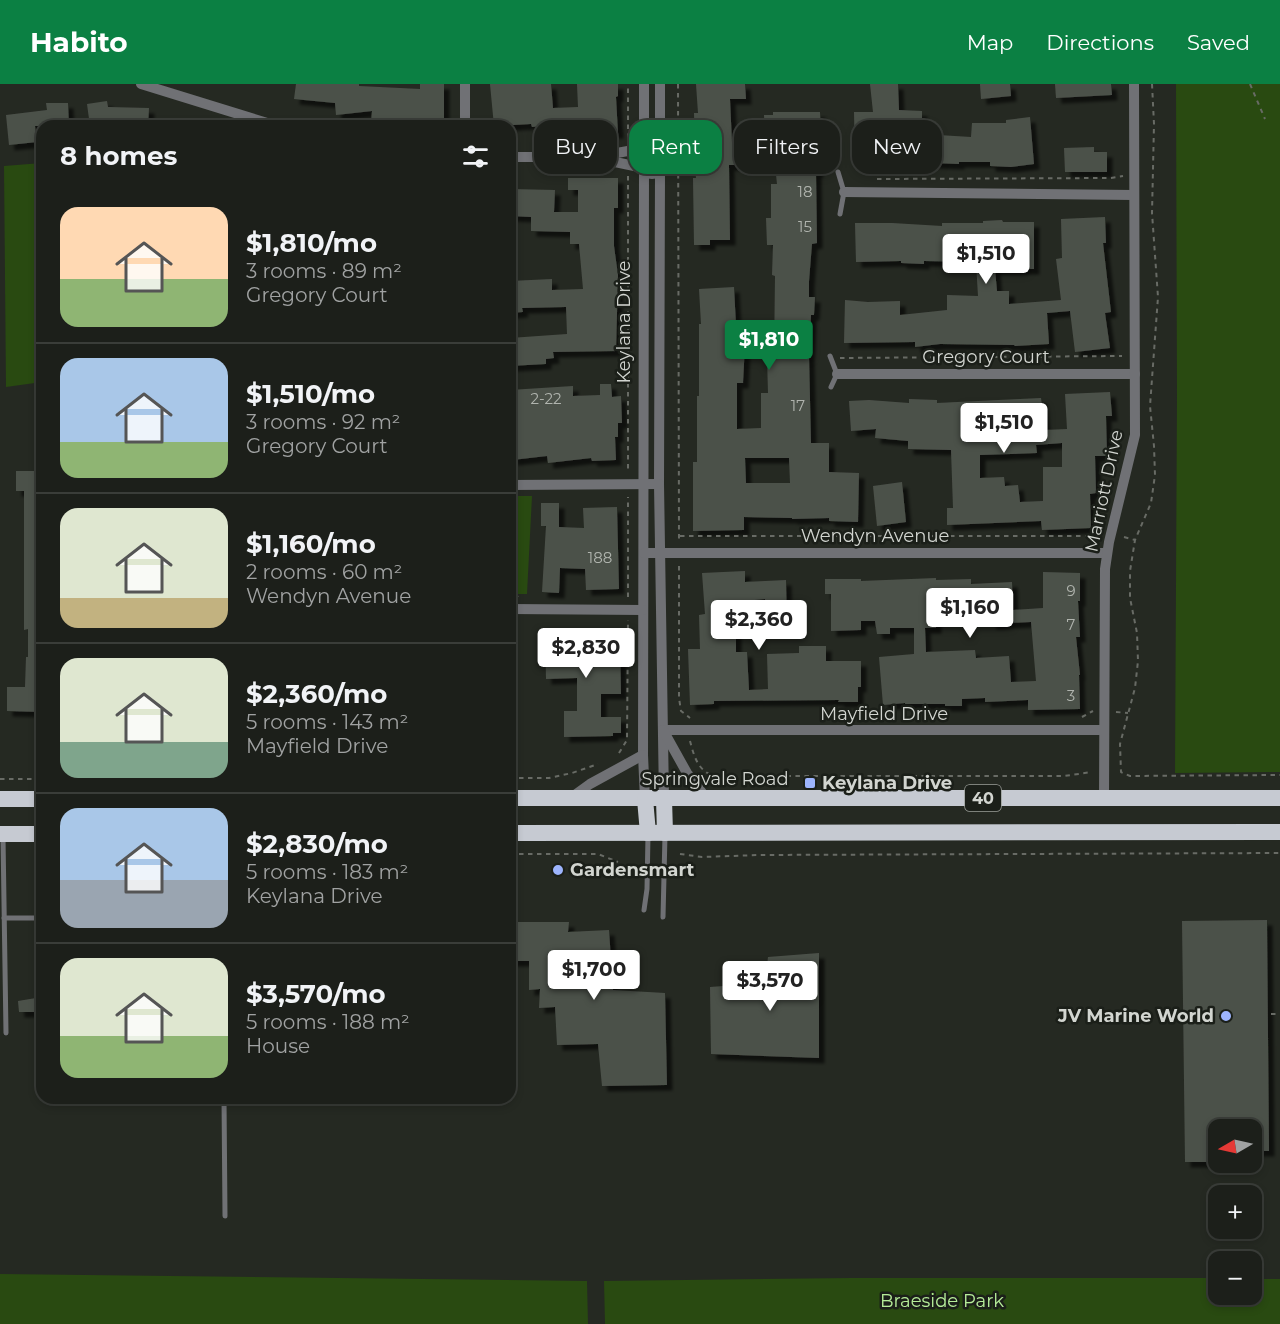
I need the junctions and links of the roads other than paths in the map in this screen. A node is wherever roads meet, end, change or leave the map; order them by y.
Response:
1 (141, 84) edge
2 (465, 84) edge
3 (644, 84) edge
4 (660, 84) edge
5 (1134, 84) edge
6 (258, 120) edge
7 (465, 120) edge
8 (640, 120) edge
9 (660, 120) edge
10 (516, 157) edge
11 (534, 157) edge
12 (637, 174) edge
13 (660, 174) edge
14 (839, 174) edge
15 (844, 192) junction
16 (1134, 195) junction
17 (840, 214) dead end
18 (831, 358) road end
19 (837, 374) junction
20 (1135, 374) junction
21 (831, 387) dead end
22 (659, 484) junction
23 (516, 485) edge
24 (643, 485) junction
25 (661, 552) junction
26 (644, 553) junction
27 (1106, 553) junction
28 (516, 609) edge
29 (643, 609) junction
30 (663, 730) junction
31 (1104, 730) junction
32 (643, 755) junction
33 (516, 798) edge
34 (570, 798) junction
35 (706, 798) junction
36 (1104, 798) junction
37 (1280, 798) edge
38 (0, 799) edge
39 (36, 799) edge
40 (645, 799) junction
41 (664, 799) junction
42 (1280, 832) edge
43 (516, 833) edge
44 (656, 833) junction
45 (2, 834) edge
46 (36, 834) edge
47 (644, 910) dead end
48 (4, 918) junction
49 (36, 918) edge
50 (663, 918) dead end
51 (6, 1033) dead end
52 (224, 1104) edge
53 (225, 1216) dead end

1 - 6 street
2 - 7 street
3 - 8 street
4 - 9 street
5 - 16 street, Marriott Drive
10 - 11 street
12 - 24 street, Keylana Drive
13 - 22 street, Keylana Drive
14 - 15 lane
15 - 16 street
15 - 17 lane
16 - 20 street, Marriott Drive
18 - 19 lane
19 - 20 street, Gregory Court
19 - 21 lane
20 - 27 street, Marriott Drive
22 - 24 street
22 - 25 street, Keylana Drive
23 - 24 street
24 - 26 street, Keylana Drive
25 - 26 street, Wendyn Avenue
25 - 27 street, Wendyn Avenue
25 - 30 street, Keylana Drive
26 - 29 street, Keylana Drive
27 - 31 street, Marriott Drive
28 - 29 street
29 - 32 street, Keylana Drive
30 - 31 street, Mayfield Drive
30 - 35 street
30 - 41 street, Keylana Drive
31 - 36 street, Marriott Drive
32 - 34 street
32 - 40 street, Keylana Drive
33 - 34 highway, Springvale Road / 40
34 - 40 highway, Springvale Road / 40
35 - 36 highway, Springvale Road / 40
35 - 41 highway, Springvale Road / 40
36 - 37 highway, Springvale Road / 40
38 - 39 highway
40 - 41 highway, Springvale Road / 40
40 - 44 highway, Keylana Drive
41 - 44 highway, Keylana Drive
42 - 44 highway, 40
43 - 44 highway, 40
44 - 47 lane
44 - 50 lane
45 - 46 highway
45 - 48 lane
48 - 49 lane
48 - 51 lane
52 - 53 lane

